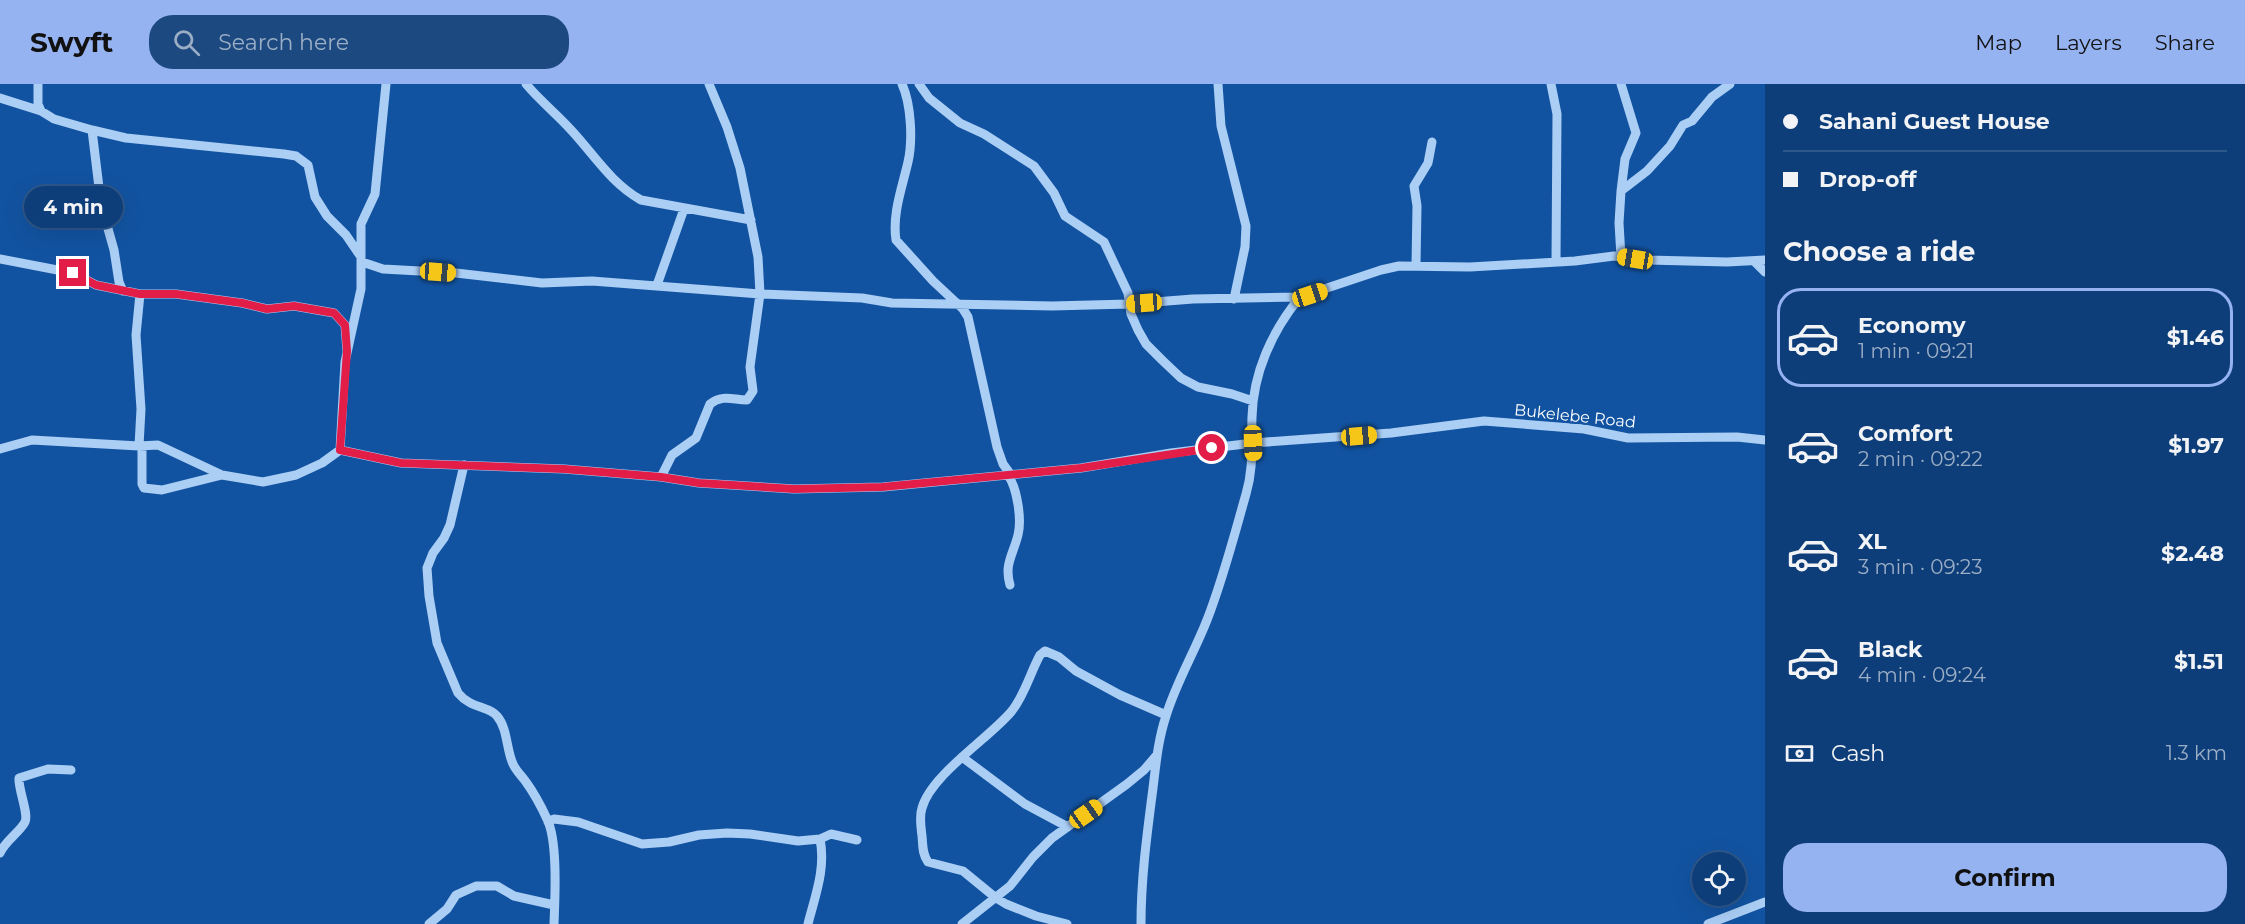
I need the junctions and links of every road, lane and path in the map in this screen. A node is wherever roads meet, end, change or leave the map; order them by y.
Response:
1 (38, 84) edge
2 (386, 84) edge
3 (526, 84) edge
4 (709, 84) edge
5 (902, 84) edge
6 (919, 84) edge
7 (1218, 84) edge
8 (1551, 84) edge
9 (1621, 84) edge
10 (1730, 84) edge
11 (0, 98) edge
12 (41, 111) junction
13 (92, 130) junction
14 (1432, 142) dead end
15 (1621, 190) junction
16 (684, 209) junction
17 (751, 220) junction
18 (1621, 256) junction
19 (0, 259) edge
20 (361, 260) junction
21 (1765, 260) edge
22 (1556, 261) junction
23 (1755, 262) junction
24 (1416, 266) junction
25 (1765, 272) edge
26 (657, 285) junction
27 (123, 291) junction
28 (140, 294) junction
29 (760, 294) junction
30 (1300, 297) junction
31 (1234, 299) junction
32 (957, 303) junction
33 (1129, 304) junction
34 (347, 351) junction
35 (1253, 401) junction
36 (1765, 440) edge
37 (1253, 443) junction
38 (141, 446) junction
39 (0, 449) edge
40 (340, 450) junction
41 (464, 465) junction
42 (222, 475) junction
43 (1009, 475) junction
44 (661, 477) junction
45 (1010, 585) dead end
46 (1166, 715) junction
47 (1156, 755) junction
48 (962, 757) junction
49 (71, 770) dead end
50 (548, 822) junction
51 (1068, 827) junction
52 (820, 839) junction
53 (857, 840) dead end
54 (0, 854) edge
55 (996, 898) junction
56 (1765, 902) edge
57 (554, 905) junction
58 (429, 924) edge
59 (554, 924) edge
60 (808, 924) edge
61 (962, 924) edge
62 (1067, 924) edge
63 (1141, 924) edge
64 (1708, 924) edge

1 - 12 street
2 - 20 street
3 - 16 street
4 - 17 street
5 - 32 street
6 - 33 street
7 - 31 street
8 - 22 street
9 - 15 street
10 - 15 street
11 - 12 street
12 - 13 street
13 - 20 street
13 - 27 street
14 - 24 street
15 - 18 street
16 - 17 street
16 - 26 street
17 - 29 street
18 - 22 street
18 - 23 street
19 - 27 street
20 - 26 street
20 - 34 street
21 - 23 street
22 - 24 street
23 - 25 street
24 - 30 street
26 - 29 street
27 - 28 street
28 - 34 street
28 - 38 street
29 - 32 street
29 - 44 street
30 - 31 street
30 - 35 street
31 - 33 street
32 - 33 street
32 - 43 street
33 - 35 street
34 - 40 street
35 - 37 street
36 - 37 street, Bukelebe Road
37 - 43 street, Bukelebe Road
37 - 46 street
38 - 39 street
38 - 42 street
38 - 42 street
40 - 41 street, Bukelebe Road
40 - 42 street
41 - 44 street, Bukelebe Road
41 - 50 street
43 - 44 street, Bukelebe Road
43 - 45 street
46 - 47 street
46 - 48 street
47 - 51 street
47 - 63 street
48 - 51 street
48 - 55 street
49 - 54 street
50 - 52 street
50 - 57 street
51 - 55 street
52 - 53 street
52 - 60 street
55 - 61 street
55 - 62 street
56 - 64 street
57 - 58 street
57 - 59 street

